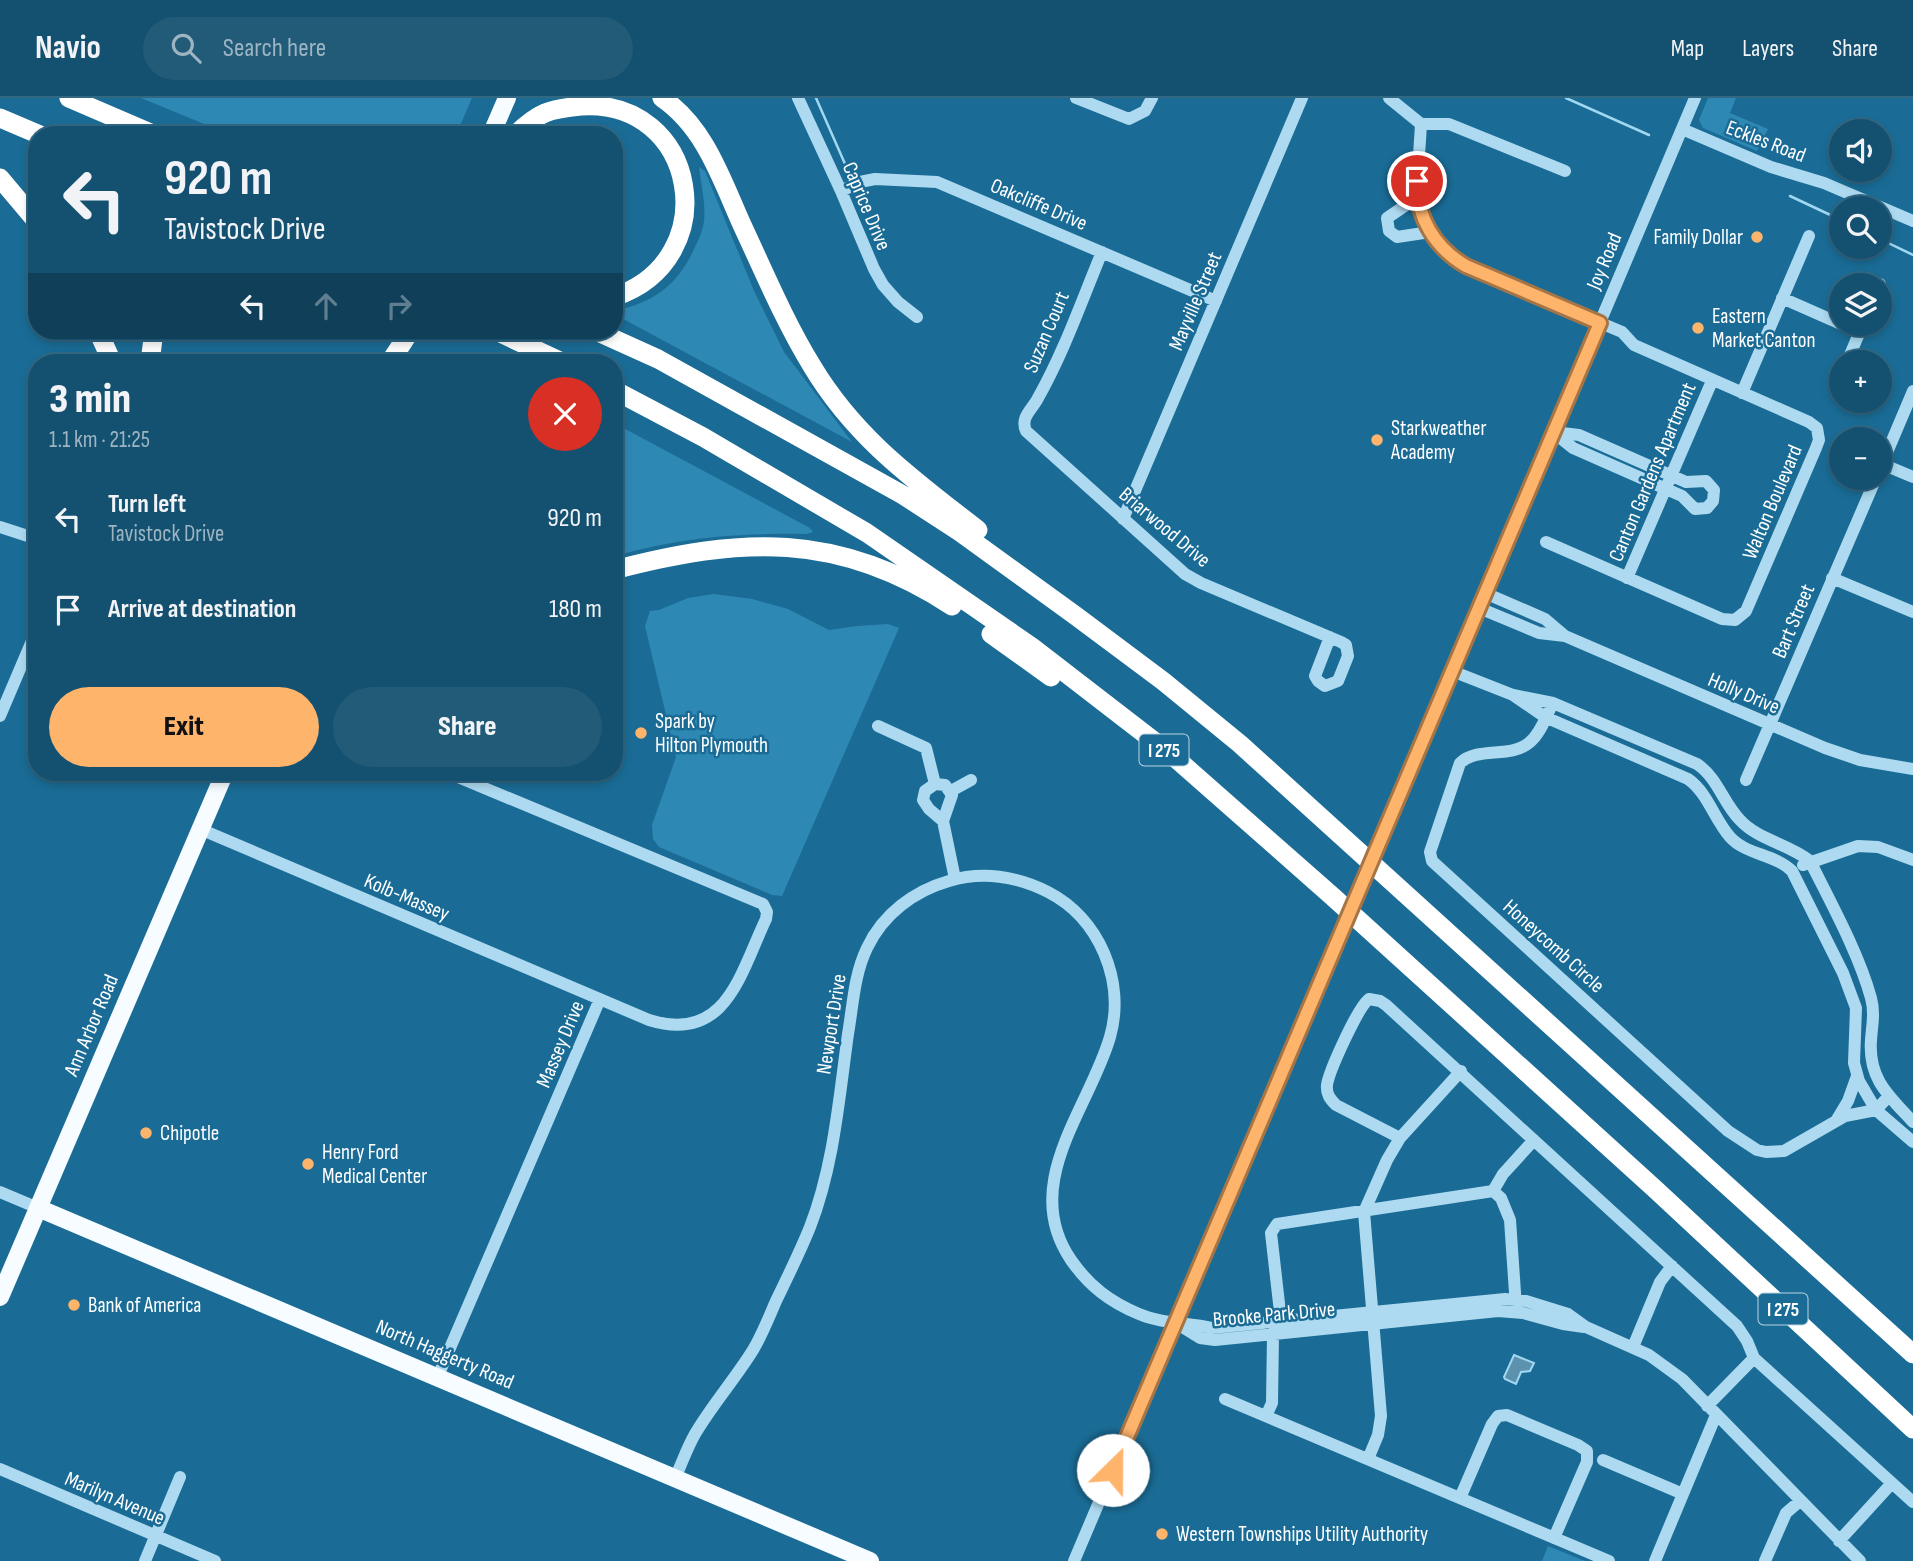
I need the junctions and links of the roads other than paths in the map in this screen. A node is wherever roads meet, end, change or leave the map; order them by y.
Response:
1 (69, 98) edge
2 (507, 98) edge
3 (662, 98) edge
4 (798, 98) edge
5 (1076, 98) edge
6 (1152, 98) edge
7 (1302, 98) edge
8 (1389, 98) edge
9 (1695, 98) edge
10 (0, 118) edge
11 (1421, 124) junction
12 (134, 126) edge
13 (495, 126) edge
14 (525, 126) edge
15 (1682, 129) junction
16 (28, 130) edge
17 (1565, 171) dead end
18 (0, 178) edge
19 (841, 191) junction
20 (1418, 197) junction
21 (28, 211) edge
22 (1913, 221) edge
23 (1430, 232) junction
24 (1809, 236) dead end
25 (1102, 252) junction
26 (623, 293) edge
27 (1782, 298) junction
28 (1216, 301) junction
29 (918, 317) dead end
30 (1829, 319) edge
31 (1600, 323) junction
32 (515, 340) edge
33 (616, 340) edge
34 (545, 354) edge
35 (1712, 381) junction
36 (1913, 391) edge
37 (1742, 393) junction
38 (623, 395) edge
39 (1024, 425) joint
40 (1553, 432) junction
41 (1892, 439) edge
42 (1618, 452) junction
43 (1612, 465) junction
44 (1892, 470) edge
45 (1671, 475) junction
46 (1913, 477) edge
47 (1665, 488) junction
48 (1871, 490) edge
49 (1124, 519) junction
50 (0, 527) edge
51 (28, 535) edge
52 (1546, 542) dead end
53 (623, 568) edge
54 (1627, 578) junction
55 (1832, 578) junction
56 (1485, 593) junction
57 (1479, 608) junction
58 (1913, 612) edge
59 (1076, 616) junction
60 (1565, 636) junction
61 (1330, 637) junction
62 (28, 650) edge
63 (1452, 671) junction
64 (1513, 695) junction
65 (1553, 703) junction
66 (0, 716) edge
67 (1545, 717) junction
68 (1770, 725) junction
69 (878, 726) dead end
70 (1631, 737) junction
71 (1623, 751) junction
72 (1172, 755) junction
73 (1706, 769) junction
74 (1913, 769) edge
75 (971, 780) dead end
76 (1746, 780) dead end
77 (221, 781) edge
78 (468, 781) edge
79 (1693, 782) junction
80 (935, 784) junction
81 (951, 791) junction
82 (943, 821) junction
83 (200, 829) junction
84 (1756, 833) junction
85 (1749, 848) junction
86 (1913, 860) edge
87 (1810, 862) junction
88 (1793, 871) junction
89 (955, 879) junction
90 (600, 999) junction
91 (1855, 1020) junction
92 (1874, 1020) junction
93 (1461, 1071) junction
94 (1857, 1076) junction
95 (1888, 1097) junction
96 (1877, 1110) junction
97 (1913, 1122) edge
98 (1833, 1124) junction
99 (1400, 1138) junction
100 (1534, 1140) junction
101 (1913, 1142) edge
102 (1493, 1191) junction
103 (0, 1192) edge
104 (38, 1208) junction
105 (1364, 1212) junction
106 (1672, 1266) junction
107 (0, 1297) edge
108 (1516, 1306) junction
109 (1372, 1319) junction
110 (1280, 1321) junction
111 (1175, 1324) junction
112 (1273, 1334) junction
113 (1633, 1347) junction
114 (1913, 1354) edge
115 (1754, 1357) junction
116 (438, 1376) junction
117 (1224, 1399) dead end
118 (1712, 1410) junction
119 (1266, 1416) junction
120 (1913, 1429) edge
121 (1368, 1459) junction
122 (1603, 1460) dead end
123 (0, 1469) edge
124 (180, 1477) dead end
125 (675, 1478) junction
126 (1892, 1483) junction
127 (1683, 1494) junction
128 (1460, 1498) junction
129 (1800, 1501) junction
130 (1913, 1502) edge
131 (155, 1536) junction
132 (1554, 1538) junction
133 (1839, 1541) junction
134 (145, 1561) edge
135 (215, 1561) edge
136 (870, 1561) edge
137 (1074, 1561) edge
138 (1609, 1561) edge
139 (1655, 1561) edge
140 (1765, 1561) edge
141 (1860, 1561) edge

1 - 12 highway
2 - 13 main road
3 - 59 highway
4 - 19 street, Caprice Drive
5 - 6 street
7 - 28 street, Mayville Street
8 - 11 street
9 - 15 street, Joy Road
10 - 16 highway
11 - 17 street
11 - 20 street
14 - 26 highway
15 - 22 street, Eckles Road
15 - 31 street, Joy Road
18 - 21 highway
19 - 25 street, Oakcliffe Drive
19 - 29 street, Caprice Drive
20 - 23 street
20 - 23 street
23 - 31 street, Walton Boulevard
24 - 27 street
25 - 28 street, Oakcliffe Drive
25 - 39 street, Suzan Court
27 - 30 street
27 - 37 street
28 - 49 street, Mayville Street
31 - 35 street, Walton Boulevard
31 - 40 street, Joy Road
32 - 34 highway
33 - 59 highway, I 275
35 - 37 street, Walton Boulevard
35 - 45 street, Canton Gardens Apartment
36 - 41 street
37 - 54 street, Walton Boulevard
38 - 72 highway, I 275
39 - 49 street, Briarwood Drive
40 - 42 street
40 - 43 street
40 - 56 street, Joy Road
42 - 43 street
42 - 45 street
43 - 47 street
44 - 46 street
45 - 47 street, Canton Gardens Apartment
45 - 47 street
47 - 54 street, Canton Gardens Apartment
48 - 55 street, Bart Street
49 - 61 street, Briarwood Drive
50 - 51 street
52 - 54 street, Walton Boulevard
53 - 72 highway
55 - 58 street
55 - 68 street, Bart Street
56 - 57 street, Joy Road
56 - 60 street, Holly Drive
57 - 60 street, Holly Drive
57 - 63 street, Joy Road
59 - 114 highway, I 275
60 - 68 street, Holly Drive
61 - 61 street
62 - 66 street
63 - 64 street
63 - 111 street, Joy Road, bridge
64 - 65 street
64 - 67 street
65 - 67 street, Honeycomb Circle
65 - 70 street
67 - 71 street
67 - 98 street, Honeycomb Circle
68 - 74 street, Holly Drive
68 - 76 street, Bart Street
69 - 80 street
70 - 71 street
70 - 73 street
71 - 79 street
72 - 120 highway, I 275
73 - 79 street
73 - 84 street
75 - 81 street
77 - 83 main road, Ann Arbor Road
78 - 90 street, Massey Drive
79 - 85 street
80 - 81 street
80 - 82 street
81 - 82 street
82 - 89 street
83 - 90 street, Kolb-Massey
83 - 104 main road, Ann Arbor Road
84 - 85 street
84 - 87 street
85 - 88 street
86 - 87 street
87 - 88 street
87 - 92 street
88 - 91 street
89 - 111 street, Newport Drive
89 - 125 street, Newport Drive
90 - 116 street, Massey Drive
91 - 92 street
91 - 94 street
92 - 95 street
93 - 99 street
93 - 99 street
93 - 100 street
94 - 96 street
94 - 98 street
95 - 96 street
95 - 97 street
96 - 98 street, Honeycomb Circle
96 - 101 street
99 - 105 street
100 - 102 street
100 - 106 street
102 - 105 street
102 - 108 street
103 - 104 street, North Haggerty Road
104 - 107 main road, Ann Arbor Road
104 - 116 main road, North Haggerty Road
105 - 109 street
105 - 110 street
106 - 113 street
106 - 115 street
108 - 109 street, Brooke Park Drive
108 - 113 street, Brooke Park Drive
109 - 110 street, Brooke Park Drive
109 - 112 street, Brooke Park Drive
109 - 121 street
110 - 111 street, Brooke Park Drive
110 - 112 street
111 - 112 street, Brooke Park Drive
111 - 137 street, Joy Road
112 - 119 street
113 - 118 street, Brooke Park Drive
115 - 118 street
115 - 126 street
116 - 125 main road, North Haggerty Road
117 - 119 street
118 - 127 street
118 - 129 street, Brooke Park Drive
119 - 121 street
121 - 128 street
122 - 127 street
123 - 131 street, Marilyn Avenue
124 - 131 street
125 - 136 main road, North Haggerty Road
126 - 130 street
126 - 133 street
127 - 139 street
128 - 132 street
128 - 132 street
129 - 133 street, Brooke Park Drive
129 - 140 street
131 - 134 street
131 - 135 street, Marilyn Avenue
132 - 138 street
133 - 141 street, Brooke Park Drive

